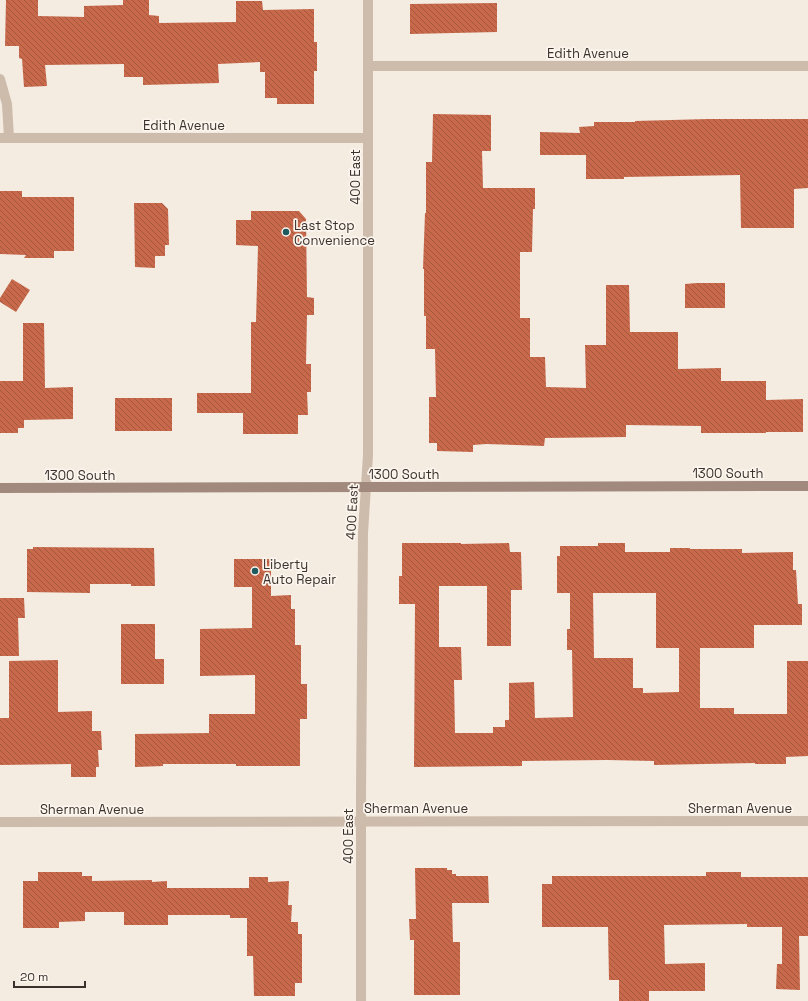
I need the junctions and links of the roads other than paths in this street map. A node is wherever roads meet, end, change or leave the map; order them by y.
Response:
1 (368, 0) edge
2 (368, 66) junction
3 (808, 66) edge
4 (0, 79) edge
5 (5, 138) edge
6 (368, 138) junction
7 (808, 486) edge
8 (366, 487) junction
9 (0, 488) edge
10 (808, 821) edge
11 (0, 822) edge
12 (361, 822) junction
13 (361, 1001) edge

1 - 2 street, 400 East
2 - 3 street, Edith Avenue
2 - 6 street, 400 East
4 - 5 street
5 - 6 street, Edith Avenue
6 - 8 street, 400 East
7 - 8 main road, 1300 South
8 - 9 main road, 1300 South
8 - 12 street, 400 East
10 - 12 street, Sherman Avenue
11 - 12 street, Sherman Avenue
12 - 13 street, 400 East

